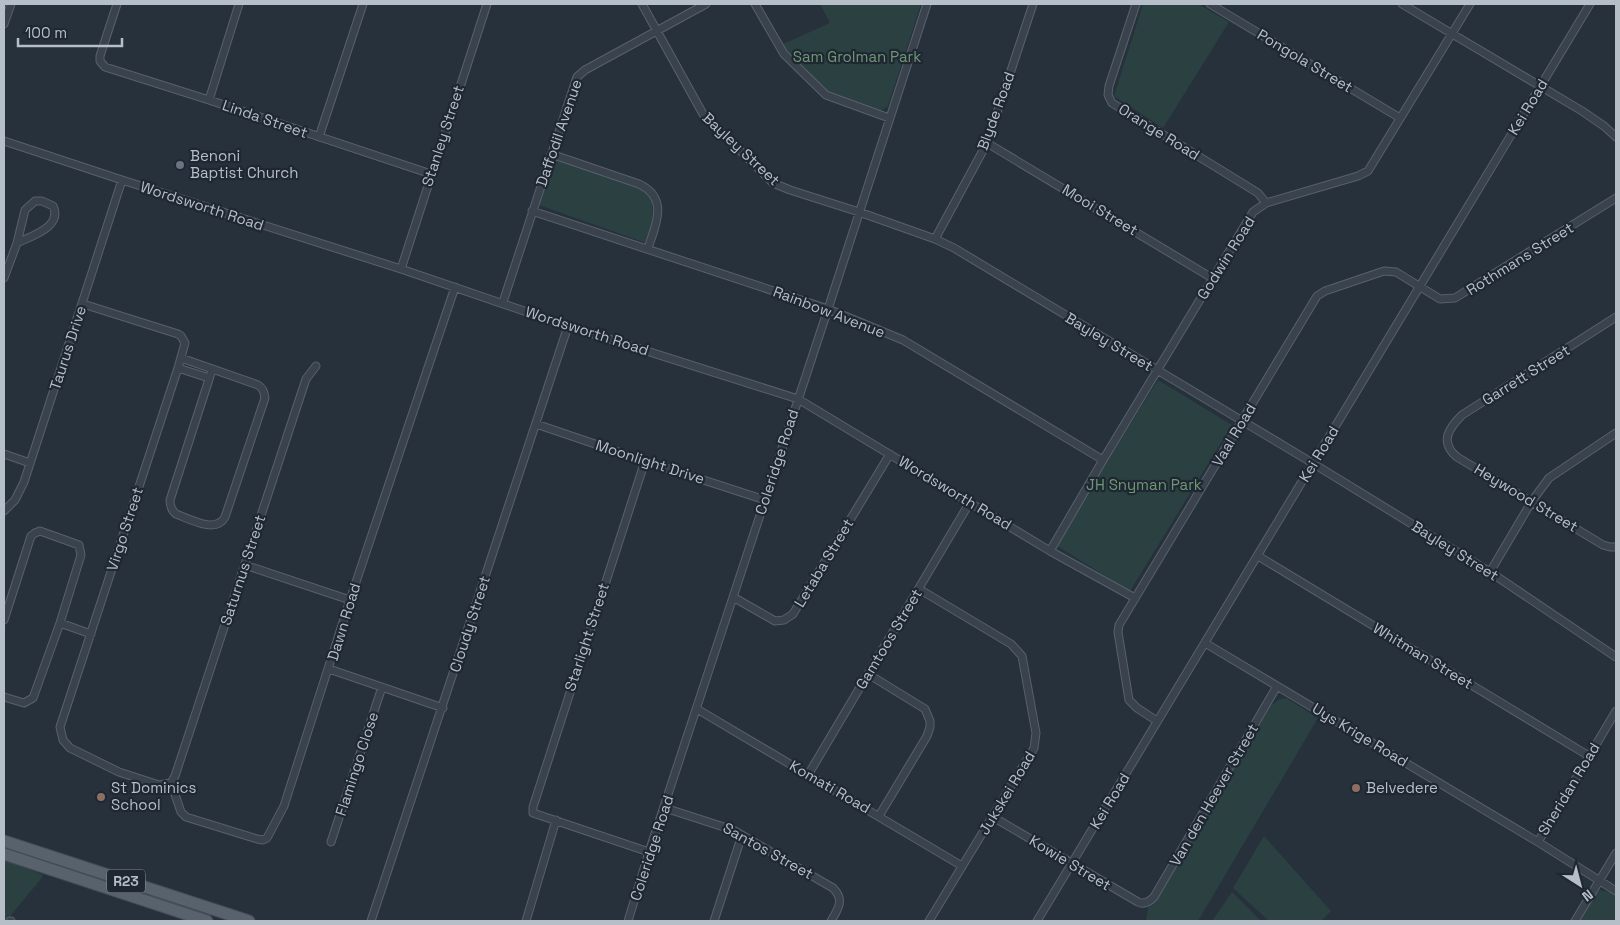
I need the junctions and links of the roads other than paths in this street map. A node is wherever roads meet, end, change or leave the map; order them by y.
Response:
1 (10, 4) edge
2 (117, 4) edge
3 (240, 4) edge
4 (363, 4) edge
5 (487, 4) edge
6 (642, 4) edge
7 (706, 4) edge
8 (754, 4) edge
9 (927, 4) edge
10 (1033, 4) edge
11 (1136, 4) edge
12 (1210, 4) edge
13 (1402, 4) edge
14 (1470, 4) edge
15 (1590, 4) edge
16 (4, 24) edge
17 (657, 30) junction
18 (1452, 34) junction
19 (1540, 87) junction
20 (209, 100) junction
21 (889, 118) junction
22 (1400, 118) junction
23 (319, 137) junction
24 (1616, 138) edge
25 (4, 141) edge
26 (987, 142) junction
27 (551, 154) junction
28 (431, 174) junction
29 (122, 180) junction
30 (1616, 198) edge
31 (1266, 203) junction
32 (532, 211) junction
33 (859, 212) junction
34 (935, 239) junction
35 (17, 243) junction
36 (648, 248) junction
37 (400, 269) junction
38 (4, 278) edge
39 (1212, 278) junction
40 (455, 287) junction
41 (1420, 287) junction
42 (503, 302) junction
43 (82, 304) junction
44 (828, 309) junction
45 (1616, 318) edge
46 (568, 326) junction
47 (181, 358) junction
48 (316, 366) dead end
49 (178, 368) junction
50 (212, 370) junction
51 (1158, 372) junction
52 (210, 378) junction
53 (798, 399) junction
54 (1243, 422) junction
55 (536, 424) junction
56 (1616, 433) edge
57 (1448, 442) joint
58 (4, 454) edge
59 (890, 454) junction
60 (1103, 460) junction
61 (645, 461) junction
62 (30, 462) junction
63 (1314, 464) junction
64 (765, 500) junction
65 (1532, 501) junction
66 (970, 502) junction
67 (4, 511) edge
68 (1613, 547) edge
69 (1050, 550) junction
70 (1258, 556) junction
71 (245, 565) junction
72 (1490, 572) junction
73 (920, 589) junction
74 (734, 597) junction
75 (1135, 598) junction
76 (350, 600) junction
77 (4, 620) edge
78 (60, 624) junction
79 (91, 634) junction
80 (1205, 643) junction
81 (1616, 658) edge
82 (329, 669) junction
83 (868, 674) junction
84 (1277, 686) junction
85 (382, 687) junction
86 (4, 697) edge
87 (443, 708) junction
88 (697, 709) junction
89 (1616, 711) edge
90 (1157, 721) junction
91 (1589, 756) junction
92 (808, 775) junction
93 (173, 779) junction
94 (665, 808) junction
95 (879, 816) junction
96 (993, 817) junction
97 (556, 820) junction
98 (742, 835) junction
99 (4, 841) edge
100 (331, 842) dead end
101 (1538, 842) junction
102 (649, 852) junction
103 (1616, 853) edge
104 (4, 854) edge
105 (1072, 865) junction
106 (962, 866) junction
107 (1600, 881) junction
108 (1616, 891) edge
109 (1148, 901) joint
110 (1048, 904) junction
111 (242, 920) edge
112 (207, 921) edge
113 (371, 921) edge
114 (526, 921) edge
115 (628, 921) edge
116 (714, 921) edge
117 (830, 921) edge
118 (929, 921) edge
119 (1037, 921) edge
120 (1041, 921) edge
121 (1575, 921) edge

1 - 16 street
2 - 20 street, Linda Street
3 - 20 street
4 - 23 street
5 - 28 street, Stanley Street
6 - 17 street, Bayley Street
7 - 17 street, Daffodil Avenue
8 - 21 street
9 - 21 street, Coleridge Road
10 - 26 street, Blyde Road
11 - 31 street, Orange Road
12 - 22 street, Pongola Street
13 - 18 street
14 - 18 street, Godwin Road
15 - 19 street, Kei Road
17 - 27 street, Daffodil Avenue
17 - 33 street, Bayley Street
18 - 19 street
18 - 22 street, Godwin Road
19 - 24 street
19 - 41 street, Kei Road
20 - 23 street, Linda Street
21 - 33 street, Coleridge Road
22 - 31 street, Godwin Road
23 - 28 street, Linda Street
25 - 29 street, Wordsworth Road
26 - 34 street, Blyde Road
26 - 39 street, Mooi Street
27 - 32 street, Daffodil Avenue
27 - 36 street
28 - 37 street, Stanley Street
29 - 37 street, Wordsworth Road
29 - 43 street, Taurus Drive
30 - 41 street, Rothmans Street
31 - 39 street, Godwin Road
32 - 36 street, Rainbow Avenue
32 - 42 street, Daffodil Avenue
33 - 34 street, Bayley Street
33 - 44 street, Coleridge Road
34 - 51 street, Bayley Street
35 - 35 street
35 - 38 street
36 - 44 street, Rainbow Avenue
37 - 40 street, Wordsworth Road
39 - 51 street, Godwin Road
40 - 42 street, Wordsworth Road
40 - 76 street, Dawn Road
41 - 54 street, Vaal Road
41 - 63 street, Kei Road
42 - 46 street, Wordsworth Road
43 - 47 street, Virgo Street
43 - 62 street, Taurus Drive
44 - 53 street, Coleridge Road
44 - 60 street, Rainbow Avenue
45 - 57 street, Garrett Street
46 - 53 street, Wordsworth Road
46 - 55 street, Cloudy Street
47 - 49 street, Virgo Street
47 - 50 street
48 - 71 street, Saturnus Street
49 - 52 street
49 - 79 street, Virgo Street
50 - 52 street
50 - 52 street
51 - 54 street, Bayley Street
51 - 60 street, Godwin Road
53 - 59 street, Wordsworth Road
53 - 64 street, Coleridge Road
54 - 63 street, Bayley Street
54 - 75 street, Vaal Road
55 - 61 street, Moonlight Drive
55 - 87 street, Cloudy Street
56 - 65 street
57 - 65 street, Heywood Street
58 - 62 street
59 - 66 street, Wordsworth Road
59 - 74 street, Letaba Street
60 - 69 street, Godwin Road
61 - 64 street, Moonlight Drive
61 - 97 street, Starlight Street
62 - 67 street, Taurus Drive
63 - 70 street, Kei Road
63 - 72 street, Bayley Street
64 - 74 street, Coleridge Road
65 - 68 street, Heywood Street
65 - 72 street
66 - 69 street, Wordsworth Road
66 - 73 street, Gamtoos Street
69 - 75 street, Wordsworth Road
70 - 80 street, Kei Road
70 - 91 street, Whitman Street
71 - 76 street
71 - 93 street, Saturnus Street
72 - 81 street, Bayley Street
73 - 83 street, Gamtoos Street
73 - 96 street, Jukskei Road
74 - 88 street, Coleridge Road
75 - 90 street, Vaal Road
76 - 82 street, Dawn Road
77 - 78 street
78 - 79 street
78 - 86 street
79 - 93 street, Virgo Street
80 - 84 street, Uys Krige Road
80 - 90 street, Kei Road
82 - 85 street
82 - 93 street, Dawn Road
83 - 92 street, Gamtoos Street
83 - 95 street
84 - 101 street, Uys Krige Road
84 - 109 street, Van den Heever Street
85 - 87 street
85 - 100 street, Flamingo Close
87 - 113 street, Cloudy Street
88 - 92 street, Komati Road
88 - 94 street, Coleridge Road
89 - 91 street, Sheridan Road
90 - 105 street, Kei Road
91 - 101 street, Sheridan Road
92 - 95 street, Komati Road
94 - 98 street, Santos Street
94 - 102 street, Coleridge Road
95 - 106 street, Komati Road
96 - 105 street, Kowie Street
96 - 106 street, Jukskei Road
97 - 102 street
97 - 114 street
98 - 116 street
98 - 117 street, Santos Street
99 - 111 main road, R23
101 - 107 street, Uys Krige Road
102 - 115 street, Coleridge Road
103 - 107 street
104 - 112 main road, R23
105 - 109 street, Kowie Street
105 - 110 street, Kei Road
106 - 118 street, Jukskei Road
107 - 108 street, Uys Krige Road
107 - 121 street
110 - 119 street, Kei Road
110 - 120 street, Kei Road

